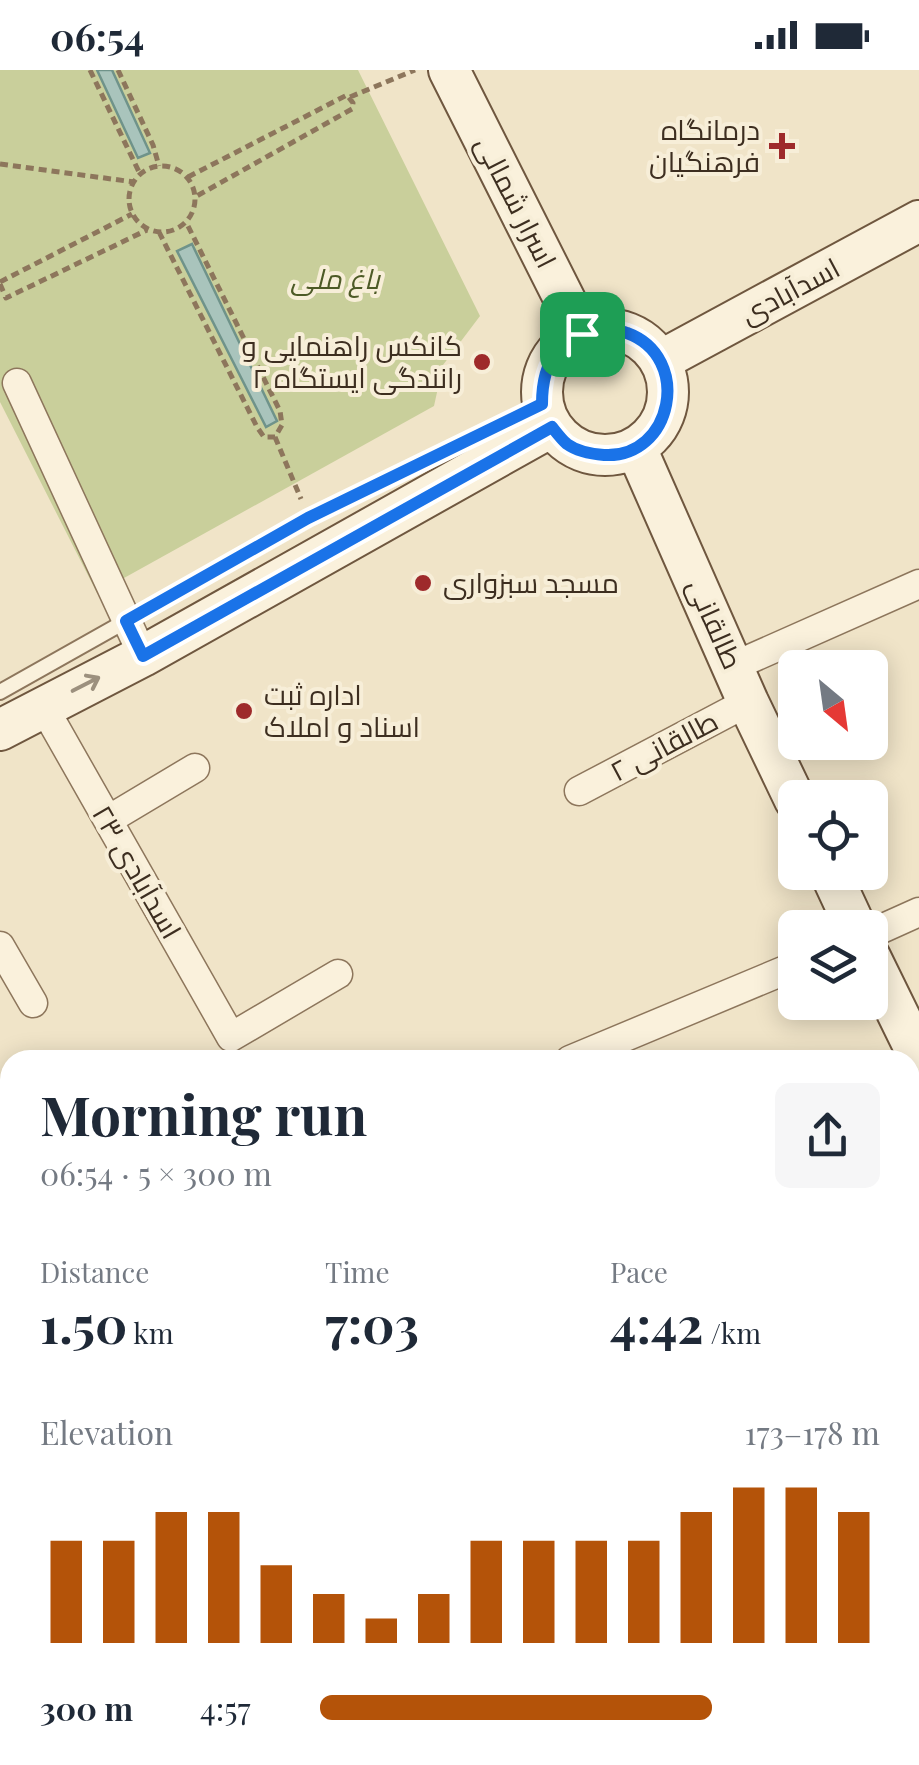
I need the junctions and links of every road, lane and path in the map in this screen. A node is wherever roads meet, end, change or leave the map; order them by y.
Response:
1 (90, 70) edge
2 (118, 70) edge
3 (416, 70) edge
4 (450, 70) edge
5 (350, 97) junction
6 (0, 164) edge
7 (159, 166) junction
8 (140, 174) junction
9 (188, 178) junction
10 (134, 182) junction
11 (195, 197) junction
12 (132, 214) junction
13 (919, 221) edge
14 (186, 222) junction
15 (148, 229) junction
16 (159, 232) junction
17 (0, 283) edge
18 (582, 334) junction
19 (660, 361) junction
20 (17, 383) dead end
21 (547, 415) junction
22 (636, 448) junction
23 (919, 584) edge
24 (134, 638) junction
25 (741, 684) junction
26 (0, 692) edge
27 (44, 706) junction
28 (0, 730) edge
29 (195, 768) dead end
30 (786, 780) edge
31 (579, 791) dead end
32 (108, 820) junction
33 (919, 912) edge
34 (888, 926) edge
35 (0, 946) edge
36 (778, 973) edge
37 (338, 974) dead end
38 (888, 994) edge
39 (33, 1004) dead end
40 (594, 1050) edge
41 (916, 1050) edge

1 - 8 path
2 - 7 path
3 - 5 path
4 - 18 main road, اسرار شمالی
5 - 9 path
5 - 11 path
6 - 10 path
7 - 8 path
7 - 9 path
8 - 10 path
9 - 11 path
10 - 12 path
11 - 14 path
12 - 15 path
12 - 17 path
13 - 19 main road, اسدآبادی
14 - 16 path
14 - 16 path
15 - 16 path
15 - 17 path
18 - 19 main road
18 - 21 main road
19 - 22 main road
20 - 24 street
21 - 22 main road
21 - 24 main road
22 - 25 main road, طالقانی
23 - 25 street, طالقانی ۲
24 - 26 lane
27 -> 24 main road
25 - 30 main road, طالقانی
25 - 31 street, طالقانی ۲
27 - 28 main road
27 - 32 street, اسدآبادی ۲۳
29 - 32 street
32 - 37 street, اسدآبادی ۲۳
33 - 34 street
35 - 39 street
36 - 40 street
38 - 41 main road

